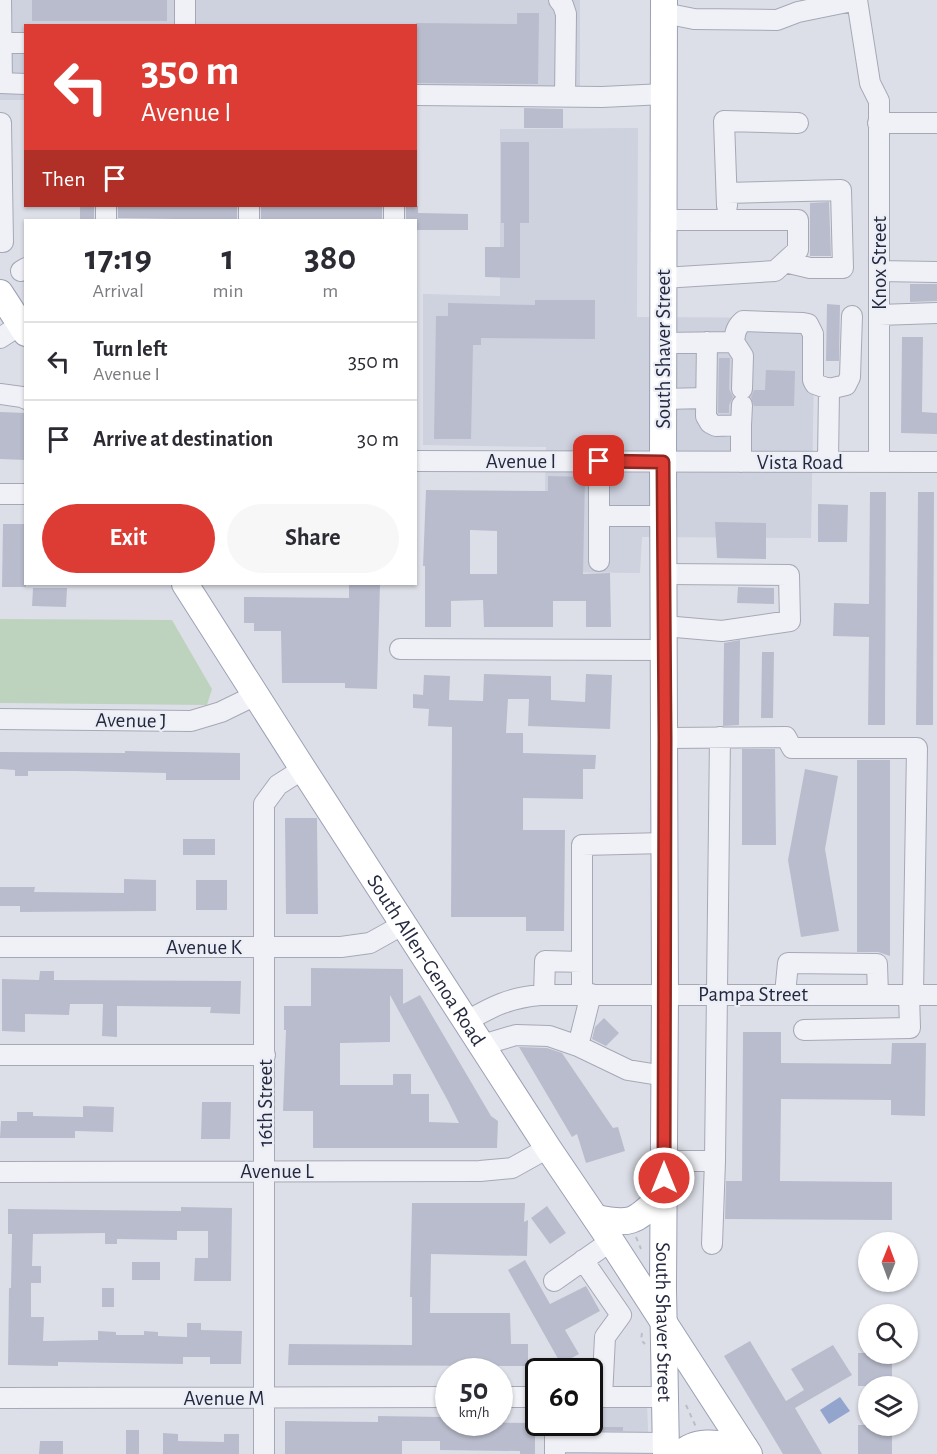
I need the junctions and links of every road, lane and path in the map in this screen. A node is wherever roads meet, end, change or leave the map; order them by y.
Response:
1 (1, 0) edge
2 (185, 0) edge
3 (559, 0) edge
4 (857, 0) edge
5 (664, 7) edge
6 (185, 24) edge
7 (2, 43) junction
8 (24, 43) edge
9 (1, 83) edge
10 (24, 84) edge
11 (664, 94) junction
12 (417, 95) edge
13 (565, 96) junction
14 (1, 123) edge
15 (798, 123) dead end
16 (878, 123) junction
17 (937, 123) edge
18 (727, 193) junction
19 (663, 220) junction
20 (726, 220) junction
21 (0, 242) edge
22 (785, 262) junction
23 (879, 271) junction
24 (937, 272) edge
25 (663, 278) junction
26 (0, 293) edge
27 (937, 313) edge
28 (879, 315) junction
29 (852, 316) dead end
30 (15, 332) edge
31 (707, 342) junction
32 (734, 342) junction
33 (663, 343) junction
34 (829, 389) junction
35 (0, 394) edge
36 (24, 398) edge
37 (706, 398) junction
38 (663, 399) junction
39 (741, 425) junction
40 (417, 461) edge
41 (599, 461) junction
42 (663, 462) junction
43 (741, 462) junction
44 (828, 462) junction
45 (879, 462) junction
46 (937, 462) edge
47 (0, 494) edge
48 (24, 494) edge
49 (599, 516) junction
50 (663, 516) junction
51 (599, 561) dead end
52 (664, 574) junction
53 (186, 585) edge
54 (664, 638) junction
55 (400, 649) dead end
56 (256, 695) junction
57 (0, 719) edge
58 (720, 737) junction
59 (665, 738) junction
60 (303, 769) junction
61 (665, 843) junction
62 (404, 924) junction
63 (0, 947) edge
64 (265, 947) junction
65 (582, 962) junction
66 (587, 994) junction
67 (665, 994) junction
68 (718, 994) junction
69 (785, 994) junction
70 (878, 994) junction
71 (911, 994) junction
72 (937, 994) edge
73 (544, 995) junction
74 (467, 1021) junction
75 (804, 1030) dead end
76 (483, 1045) junction
77 (578, 1047) junction
78 (0, 1055) edge
79 (265, 1055) junction
80 (665, 1076) junction
81 (548, 1148) junction
82 (664, 1161) junction
83 (715, 1161) junction
84 (0, 1172) edge
85 (264, 1172) junction
86 (664, 1194) junction
87 (596, 1218) junction
88 (611, 1241) junction
89 (712, 1244) dead end
90 (583, 1260) junction
91 (554, 1281) dead end
92 (659, 1331) junction
93 (646, 1345) dead end
94 (602, 1358) edge
95 (435, 1397) edge
96 (0, 1398) edge
97 (264, 1398) junction
98 (603, 1398) edge
99 (683, 1404) junction
100 (696, 1428) dead end
101 (555, 1448) edge
102 (671, 1450) edge
103 (747, 1451) edge
104 (264, 1454) edge

1 - 7 street
2 - 6 street
3 - 13 street
4 - 5 street
4 - 16 street, Knox Street
5 - 11 main road, South Shaver Street
7 - 8 street
7 - 9 street
9 - 10 street
11 - 13 street
11 - 19 main road, South Shaver Street
12 - 13 street
14 - 21 street
15 - 18 street
16 - 17 street
16 - 23 street, Knox Street
18 - 20 street
18 - 22 street
19 - 20 street
19 - 25 main road, South Shaver Street
20 - 22 street
22 - 25 street
23 - 24 street
23 - 28 street, Knox Street
25 - 33 main road, South Shaver Street
26 - 30 main road
27 - 28 street
28 - 45 street, Knox Street
29 - 34 street
31 - 32 street
31 - 33 street
31 - 37 street
32 - 34 street
32 - 39 street
33 - 38 main road, South Shaver Street
34 - 44 street
35 - 36 street
37 - 38 street
37 - 39 street
38 - 42 main road, South Shaver Street
39 - 43 street
40 - 41 street, Avenue I
41 - 42 street, Avenue I
41 - 49 street
42 - 43 street, Vista Road
42 - 50 main road, South Shaver Street
43 - 44 street, Vista Road
44 - 45 street, Vista Road
45 - 46 street, Vista Road
47 - 48 street
49 - 50 street
49 - 51 street
50 - 52 main road, South Shaver Street
52 - 54 main road, South Shaver Street
52 - 54 street
53 - 56 main road, South Allen-Genoa Road
54 - 55 street
54 - 59 main road, South Shaver Street
56 - 57 street, Avenue J
56 - 60 main road, South Allen-Genoa Road
58 - 59 street
58 - 68 street
58 - 71 street
59 - 61 main road, South Shaver Street
60 - 62 main road, South Allen-Genoa Road
60 - 64 street, 16th Street
61 - 65 street
61 - 67 main road, South Shaver Street
62 - 64 street, Avenue K
62 - 74 main road, South Allen-Genoa Road
63 - 64 street, Avenue K
64 - 79 street, 16th Street
65 - 66 street
65 - 73 street
66 - 67 street, Pampa Street
66 - 73 street, Pampa Street
66 - 77 street
67 - 68 street, Pampa Street
67 - 80 main road, South Shaver Street
68 - 69 street, Pampa Street
68 - 83 street
69 - 70 street, Pampa Street
69 - 70 street
70 - 71 street, Pampa Street
71 - 72 street, Pampa Street
71 - 75 street
73 - 74 street, Pampa Street
74 - 76 main road, South Allen-Genoa Road
76 - 77 street
76 - 81 main road, South Allen-Genoa Road
77 - 80 street
78 - 79 street
79 - 85 street, 16th Street
80 - 82 main road, South Shaver Street
81 - 85 street, Avenue L
81 - 87 main road, South Allen-Genoa Road
82 - 83 street
82 - 86 main road, South Shaver Street
83 - 89 street
84 - 85 street, Avenue L
85 - 97 street, 16th Street
86 - 87 main road
86 - 92 main road, South Shaver Street
87 - 88 main road, South Allen-Genoa Road
88 - 90 street
88 - 92 main road, South Allen-Genoa Road
90 - 91 street
90 - 94 street
92 - 93 path
92 - 99 main road, South Shaver Street
92 - 103 main road, South Allen-Genoa Road
95 - 97 street, Avenue M
96 - 97 street, Avenue M
97 - 104 street, 16th Street
98 - 99 street
99 - 100 path
99 - 102 main road, South Shaver Street
101 - 102 street
102 - 103 main road

